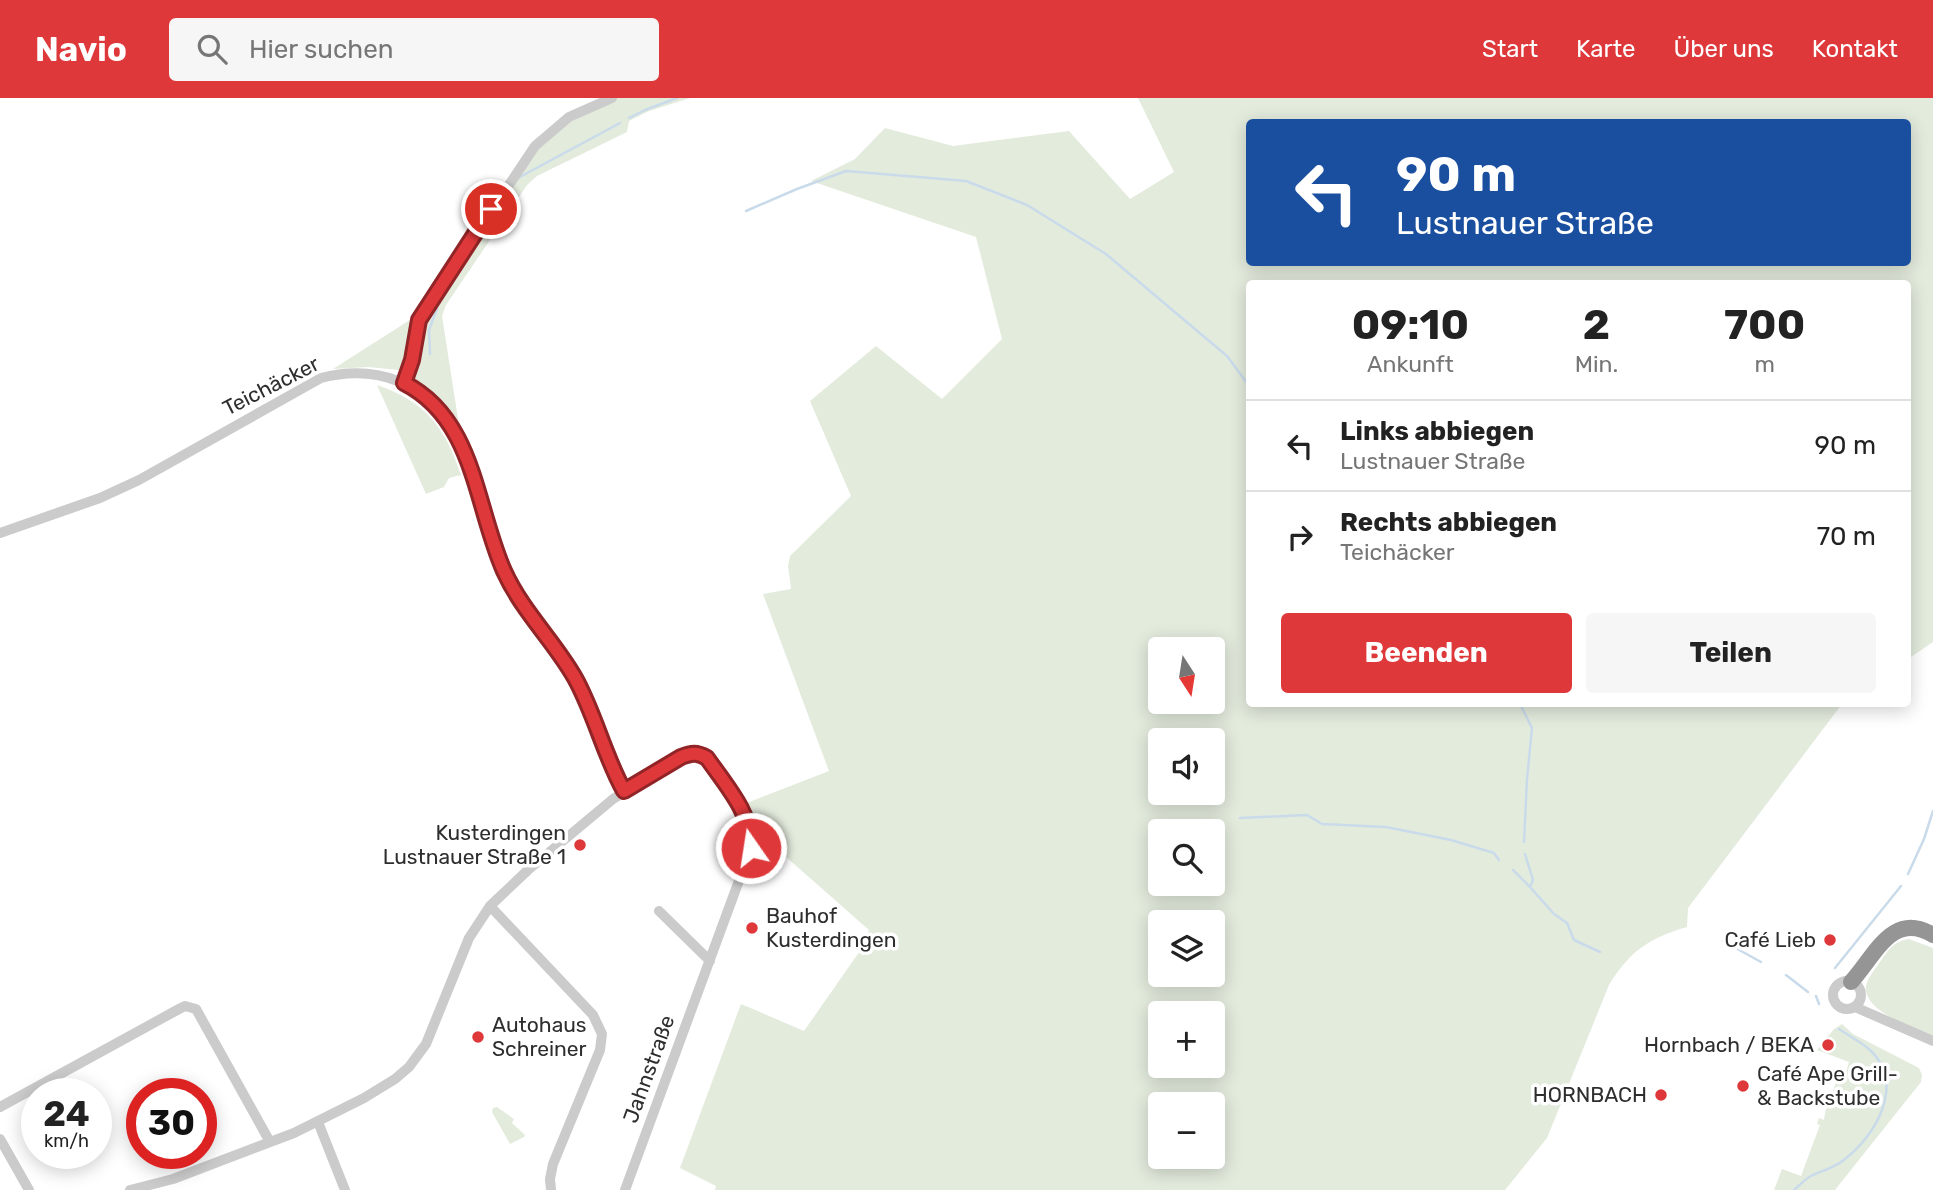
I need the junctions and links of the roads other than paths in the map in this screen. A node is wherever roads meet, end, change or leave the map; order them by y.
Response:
1 (612, 98) edge
2 (404, 383) junction
3 (0, 533) edge
4 (624, 791) junction
5 (489, 906) junction
6 (659, 911) dead end
7 (1933, 934) edge
8 (1933, 943) edge
9 (710, 961) junction
10 (1857, 994) junction
11 (1933, 1041) edge
12 (0, 1107) edge
13 (318, 1122) junction
14 (0, 1139) edge
15 (270, 1142) junction
16 (167, 1186) edge
17 (29, 1190) edge
18 (130, 1190) edge
19 (345, 1190) edge
20 (551, 1190) edge
21 (625, 1190) edge

1 - 2 street
2 - 3 street, Teichäcker
2 - 4 street, Teichäcker
4 - 5 street
4 - 9 street, Jahnstraße
5 - 13 street
5 - 20 street
6 - 9 street
7 - 10 highway
8 - 10 highway
9 - 21 street, Jahnstraße
10 - 11 street
12 - 15 street
13 - 15 street
13 - 19 street
14 - 17 street
15 - 16 street
16 - 18 street

